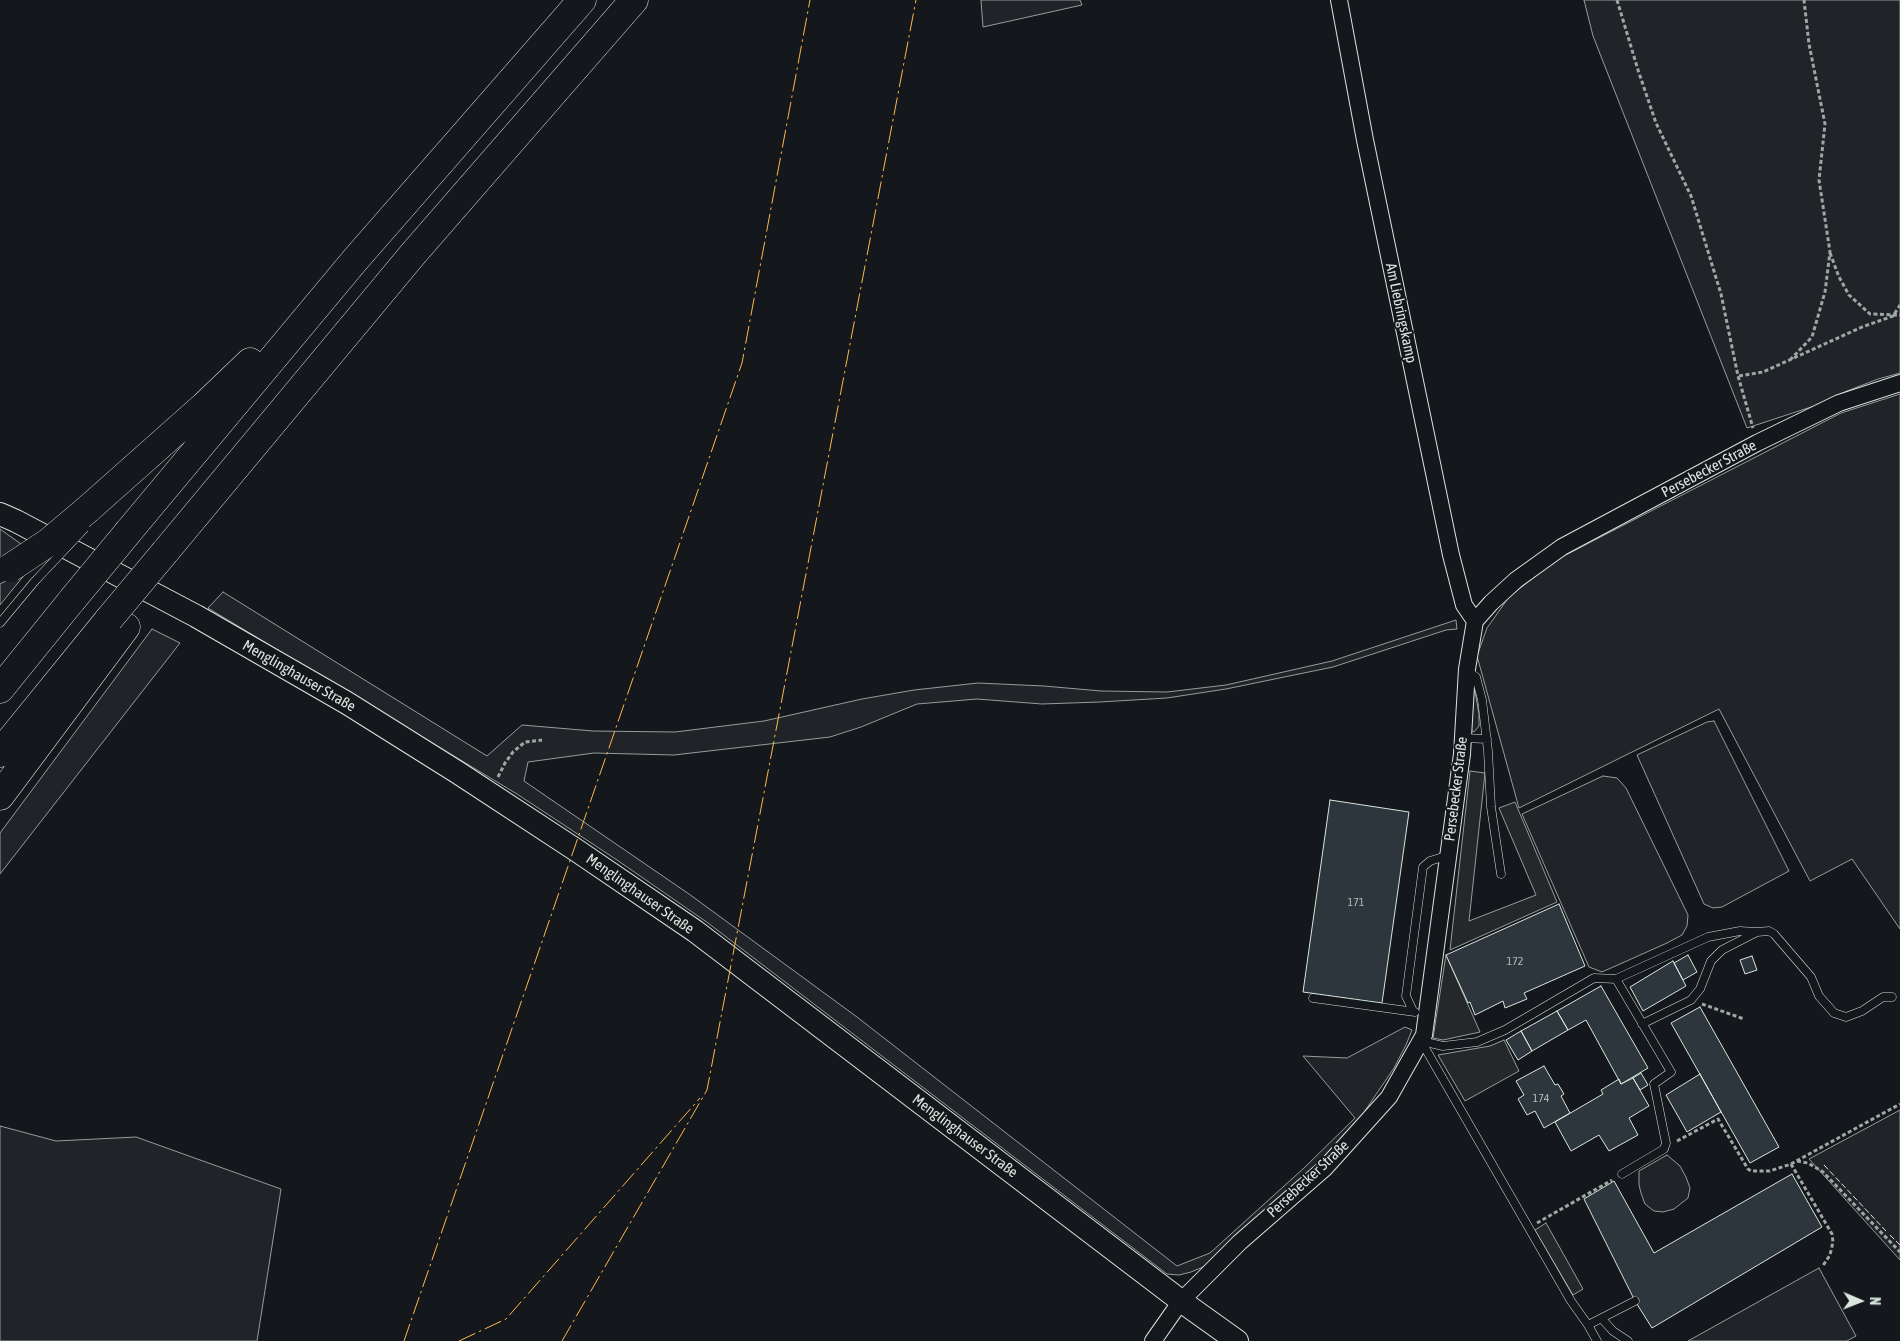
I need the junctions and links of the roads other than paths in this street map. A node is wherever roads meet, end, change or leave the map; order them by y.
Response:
1 (582, 0) edge
2 (634, 0) edge
3 (1339, 0) edge
4 (355, 260) junction
5 (1900, 383) edge
6 (204, 406) junction
7 (118, 494) dead end
8 (0, 514) edge
9 (90, 515) junction
10 (5, 571) edge
11 (1475, 621) junction
12 (0, 623) edge
13 (118, 623) junction
14 (1466, 669) junction
15 (0, 689) edge
16 (1463, 738) junction
17 (1487, 739) junction
18 (0, 753) edge
19 (0, 796) edge
20 (1449, 854) junction
21 (1501, 874) dead end
22 (1758, 932) junction
23 (1616, 979) junction
24 (1892, 997) dead end
25 (1313, 998) dead end
26 (1420, 1012) junction
27 (1642, 1024) junction
28 (1421, 1041) junction
29 (1622, 1174) road end
30 (1181, 1301) junction
31 (1635, 1301) dead end
32 (1602, 1319) junction
33 (1588, 1324) junction
34 (1153, 1341) edge
35 (1237, 1341) edge
36 (1598, 1341) edge
37 (1628, 1341) edge

1 - 4 highway
2 - 13 highway, bridge
3 - 11 street, Am Liebringskamp
4 - 6 highway
4 - 15 highway, bridge
5 - 11 street, Persebecker Straße
6 - 7 lane
6 - 9 highway
8 - 30 street, Menglinghauser Straße
9 - 10 highway, bridge
9 - 12 lane, bridge
11 - 14 street, Persebecker Straße
13 - 18 highway
13 - 19 highway
14 - 16 street, Persebecker Straße
14 - 17 lane
16 - 17 lane
16 - 20 street, Persebecker Straße
17 - 21 lane
20 - 26 street, Persebecker Straße
20 - 26 lane
22 - 23 lane
22 - 24 lane
22 - 27 lane
23 - 27 lane
23 - 28 lane
25 - 26 lane
26 - 28 street, Persebecker Straße
27 - 29 lane
28 - 30 street, Persebecker Straße
28 - 33 lane
30 - 34 street, Persebecker Straße
30 - 35 street, Menglinghauser Straße
31 - 32 lane
32 - 33 lane
32 - 37 lane
33 - 36 lane

